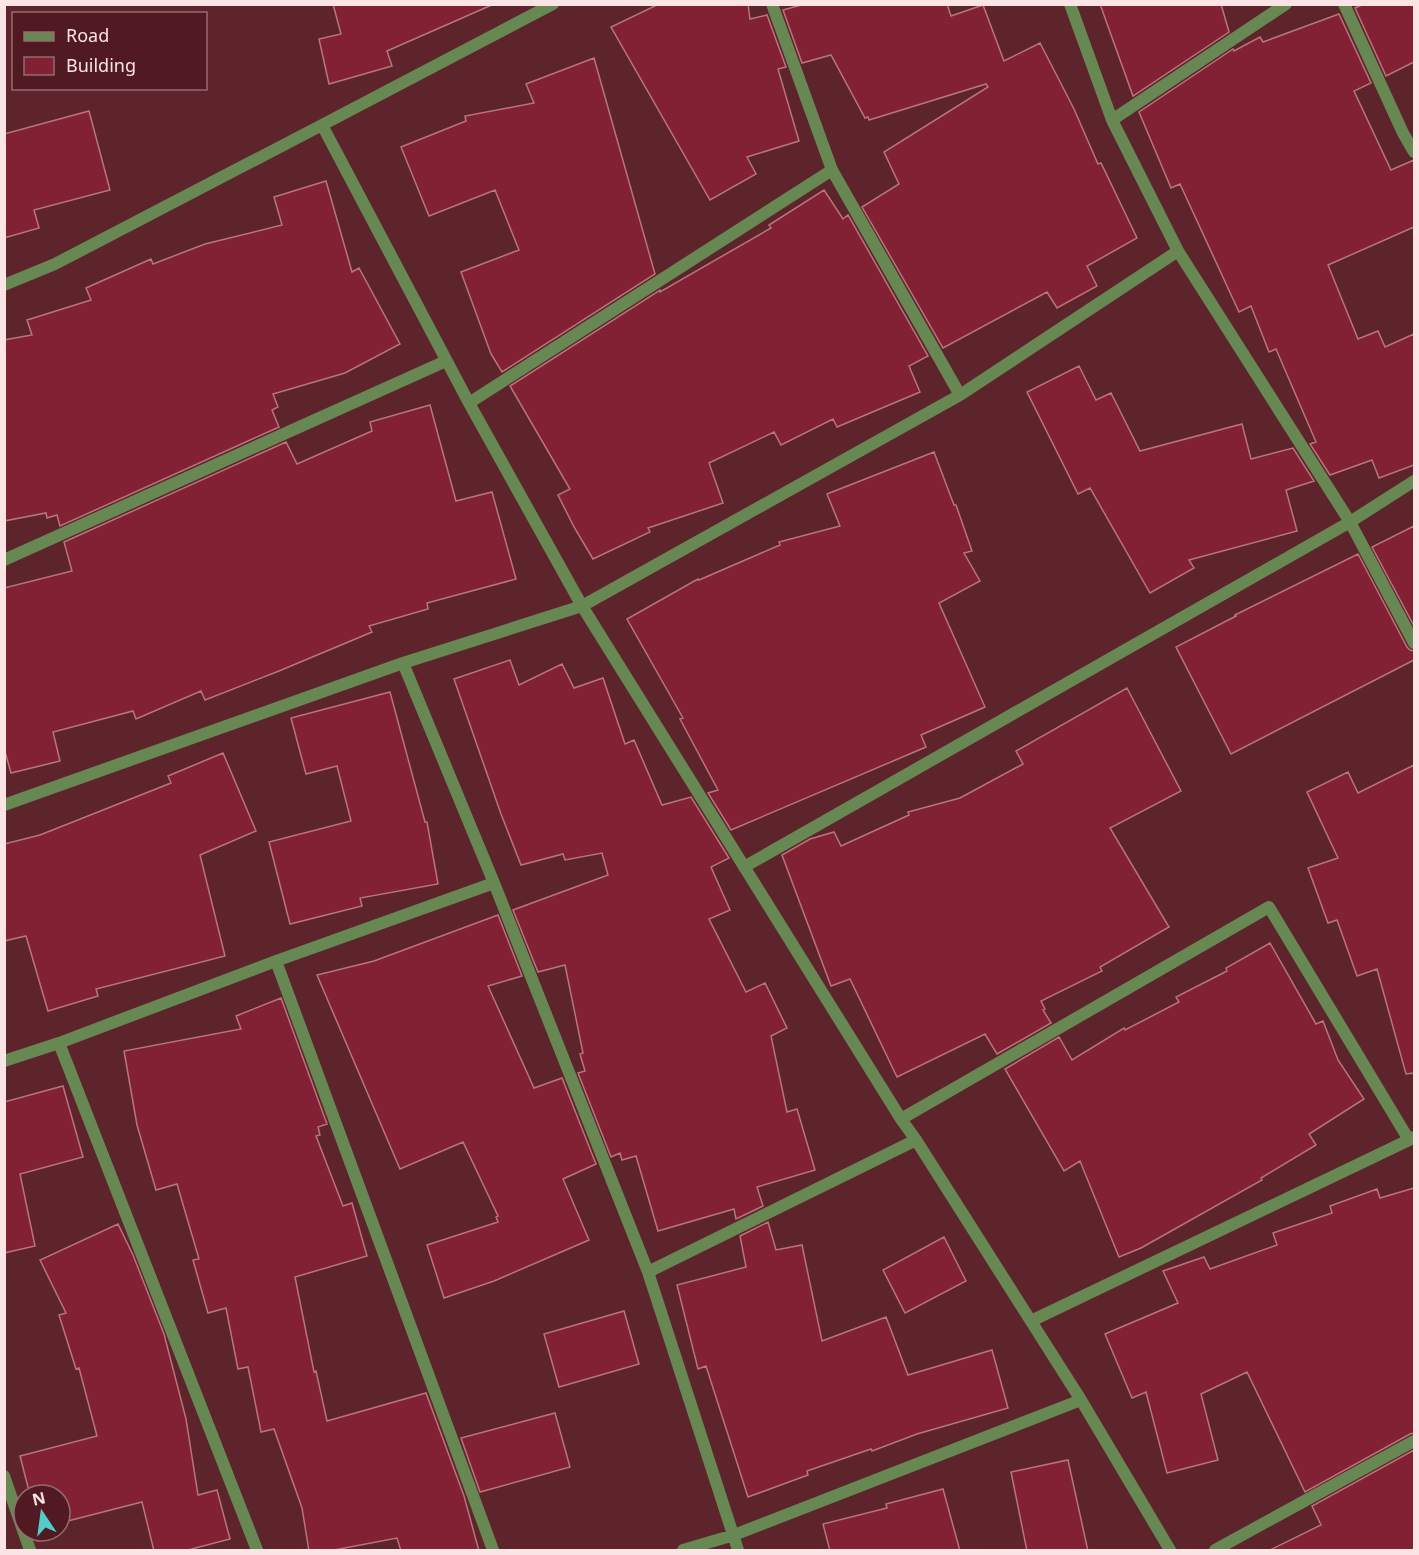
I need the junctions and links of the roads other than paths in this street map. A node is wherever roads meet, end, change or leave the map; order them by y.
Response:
1 (554, 4) edge
2 (772, 4) edge
3 (1070, 4) edge
4 (1286, 4) edge
5 (1344, 4) edge
6 (1112, 120) junction
7 (322, 125) junction
8 (1414, 152) edge
9 (832, 170) junction
10 (1178, 251) junction
11 (4, 285) edge
12 (446, 361) junction
13 (960, 395) junction
14 (469, 403) junction
15 (1414, 481) edge
16 (1350, 522) junction
17 (4, 560) edge
18 (582, 606) junction
19 (1414, 642) edge
20 (402, 663) junction
21 (4, 805) edge
22 (744, 867) junction
23 (494, 883) junction
24 (276, 961) junction
25 (59, 1042) junction
26 (4, 1061) edge
27 (901, 1119) junction
28 (1412, 1139) edge
29 (916, 1140) junction
30 (648, 1272) junction
31 (1031, 1321) junction
32 (1081, 1400) junction
33 (1414, 1442) edge
34 (4, 1476) edge
35 (734, 1535) junction
36 (30, 1551) edge
37 (257, 1551) edge
38 (493, 1551) edge
39 (682, 1551) edge
40 (738, 1551) edge
41 (1170, 1551) edge
42 (1215, 1551) edge

1 - 7 street
2 - 9 street
3 - 6 street
4 - 6 street
5 - 8 street
6 - 10 street
7 - 11 street
7 - 12 street
9 - 13 street
9 - 14 street
10 - 13 street
10 - 16 street
12 - 14 street
12 - 17 street
13 - 18 street
14 - 18 street
15 - 16 street
16 - 19 street
16 - 22 street
18 - 20 street
18 - 22 street
20 - 21 street
20 - 23 street
22 - 27 street
23 - 24 street
23 - 30 street
24 - 25 street
24 - 38 street
25 - 26 street
25 - 37 street
27 - 28 street
27 - 29 street
28 - 31 street
29 - 30 street
29 - 31 street
30 - 35 street
31 - 32 street
32 - 35 street
32 - 41 street
33 - 42 street
34 - 36 street
35 - 39 street
35 - 40 street

